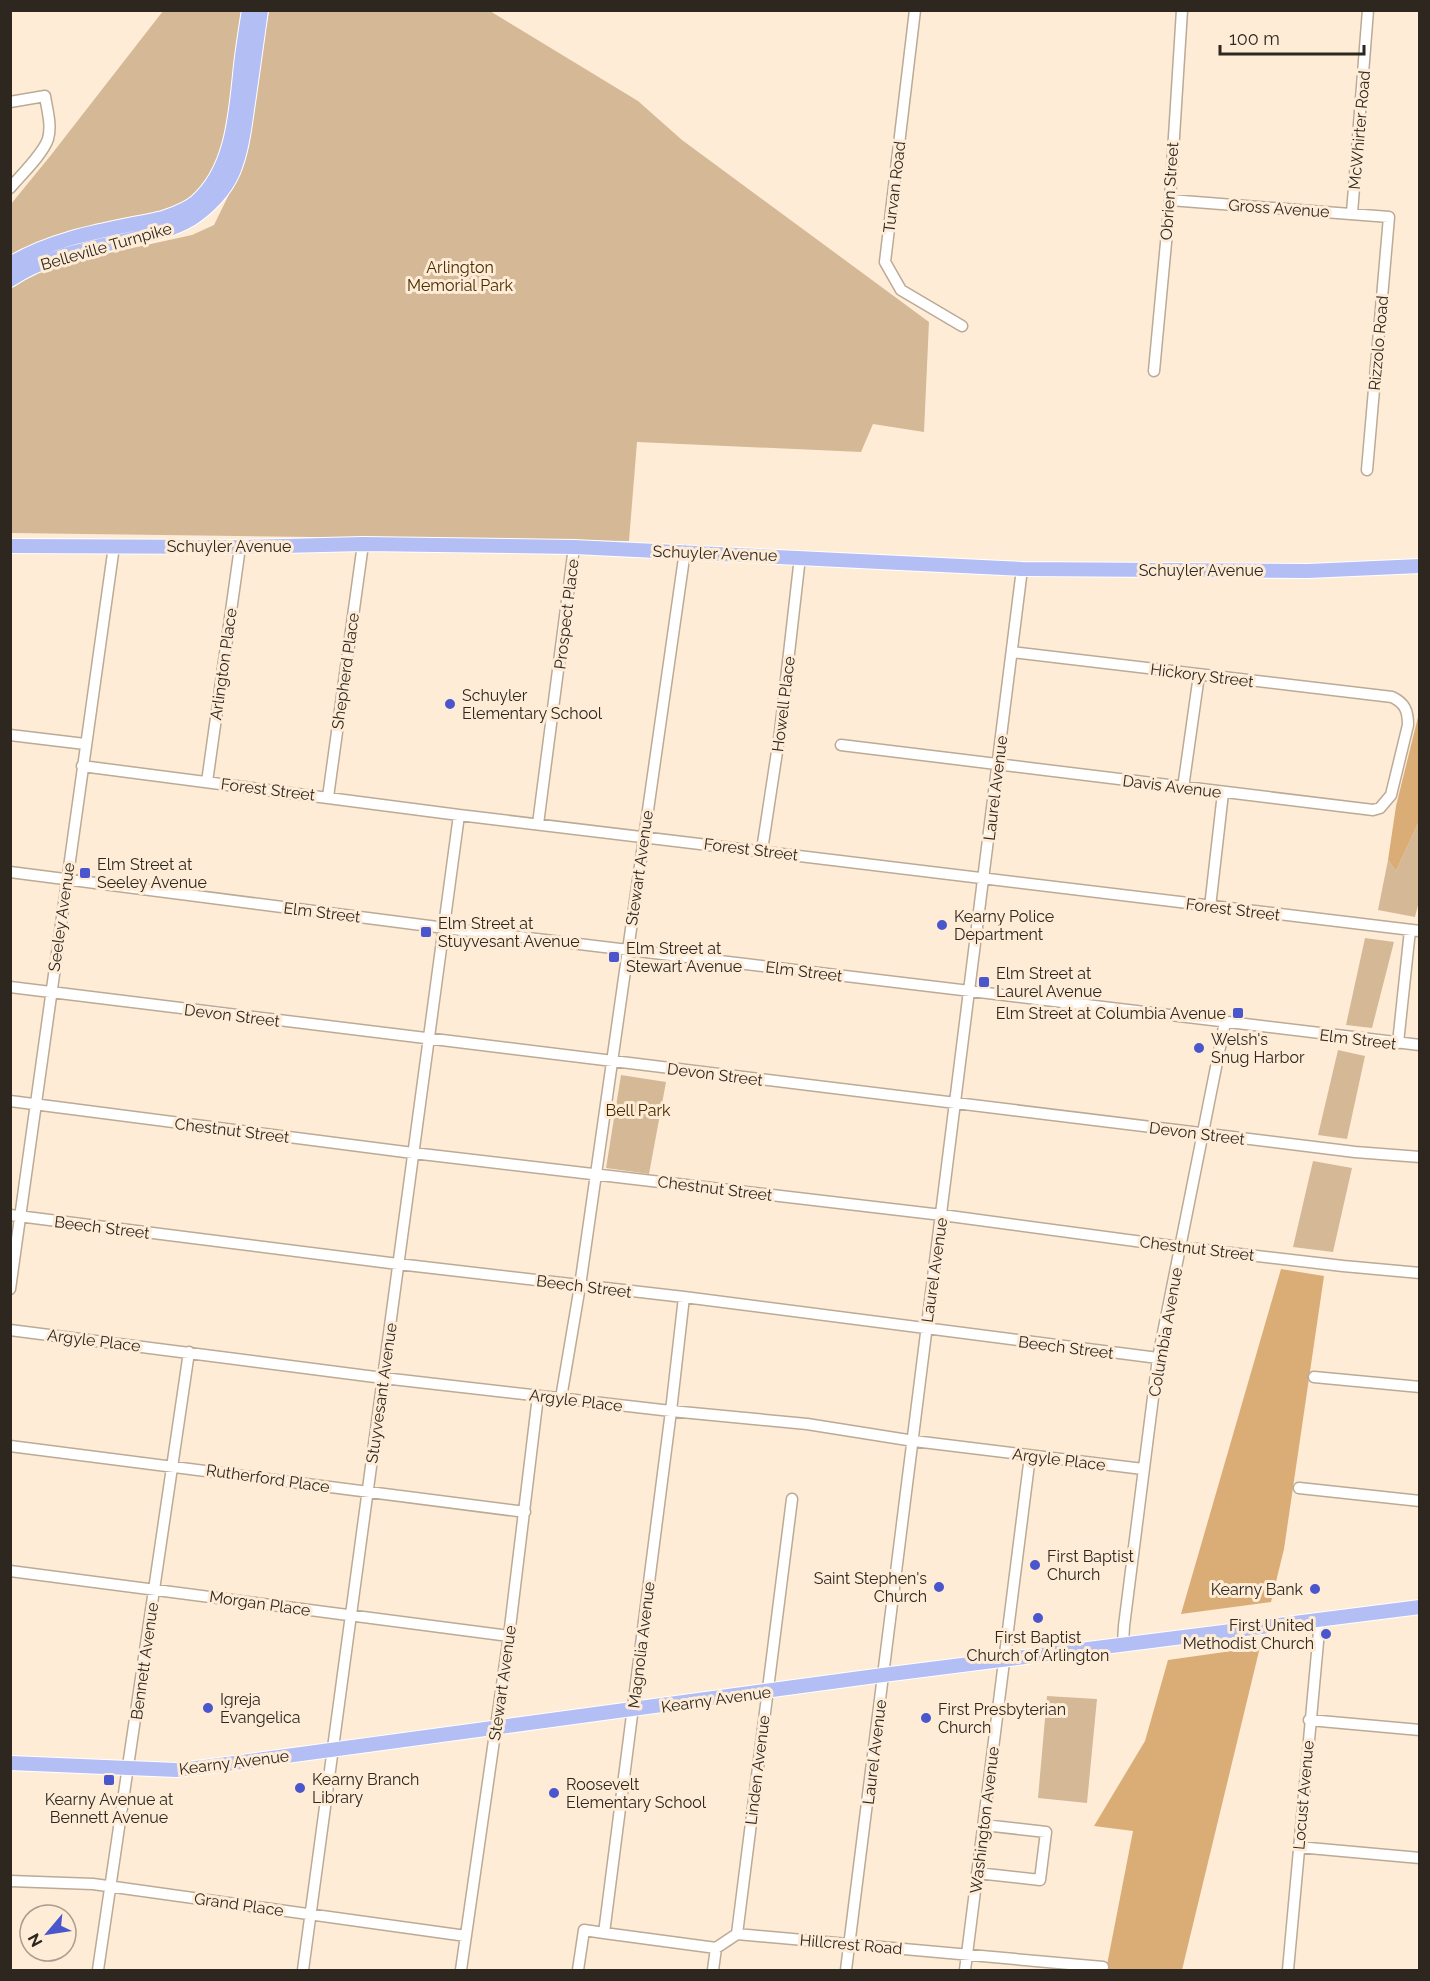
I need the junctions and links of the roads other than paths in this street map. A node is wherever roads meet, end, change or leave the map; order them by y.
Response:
1 (249, 10) edge
2 (261, 10) edge
3 (915, 10) edge
4 (1182, 10) edge
5 (1368, 10) edge
6 (10, 102) edge
7 (10, 188) edge
8 (1170, 200) junction
9 (1352, 213) junction
10 (1389, 217) joint
11 (10, 264) edge
12 (10, 279) edge
13 (962, 326) dead end
14 (1154, 371) dead end
15 (1367, 470) dead end
16 (363, 544) junction
17 (10, 546) edge
18 (114, 546) junction
19 (240, 547) junction
20 (574, 547) junction
21 (685, 551) junction
22 (800, 557) junction
23 (1419, 566) edge
24 (1022, 569) junction
25 (1012, 652) junction
26 (1199, 675) junction
27 (1392, 697) joint
28 (10, 735) edge
29 (85, 744) junction
30 (840, 745) dead end
31 (998, 763) junction
32 (82, 766) junction
33 (207, 782) junction
34 (1183, 788) junction
35 (1223, 793) junction
36 (327, 797) junction
37 (459, 815) junction
38 (538, 824) junction
39 (644, 836) junction
40 (762, 850) junction
41 (10, 872) edge
42 (984, 878) junction
43 (66, 879) junction
44 (1210, 906) junction
45 (445, 928) junction
46 (1415, 931) edge
47 (627, 950) junction
48 (10, 987) edge
49 (969, 991) junction
50 (51, 992) junction
51 (1225, 1022) junction
52 (429, 1039) junction
53 (1398, 1043) junction
54 (1419, 1045) edge
55 (611, 1061) junction
56 (10, 1101) edge
57 (954, 1103) junction
58 (36, 1105) junction
59 (1203, 1134) junction
60 (413, 1153) junction
61 (1419, 1157) edge
62 (595, 1174) junction
63 (942, 1215) junction
64 (16, 1216) edge
65 (1180, 1246) junction
66 (398, 1264) junction
67 (1419, 1273) edge
68 (580, 1286) junction
69 (10, 1289) edge
70 (684, 1297) junction
71 (926, 1329) junction
72 (10, 1330) edge
73 (189, 1352) junction
74 (1158, 1358) junction
75 (1314, 1377) dead end
76 (383, 1378) junction
77 (1419, 1387) edge
78 (538, 1396) junction
79 (561, 1398) junction
80 (671, 1411) junction
81 (914, 1441) junction
82 (10, 1446) edge
83 (1030, 1456) junction
84 (171, 1466) junction
85 (1143, 1469) junction
86 (1299, 1488) dead end
87 (368, 1492) junction
88 (792, 1499) dead end
89 (1419, 1501) edge
90 (525, 1512) junction
91 (10, 1571) edge
92 (154, 1589) junction
93 (1419, 1607) edge
94 (351, 1615) junction
95 (1320, 1620) junction
96 (509, 1636) junction
97 (1123, 1644) junction
98 (1005, 1661) junction
99 (883, 1675) junction
100 (767, 1692) junction
101 (633, 1710) junction
102 (1310, 1720) junction
103 (495, 1728) junction
104 (1419, 1730) edge
105 (334, 1750) junction
106 (10, 1763) edge
107 (128, 1767) junction
108 (984, 1825) junction
109 (1298, 1847) junction
110 (1419, 1857) edge
111 (977, 1873) junction
112 (10, 1881) edge
113 (109, 1886) junction
114 (310, 1914) junction
115 (604, 1933) junction
116 (737, 1934) junction
117 (466, 1936) junction
118 (849, 1944) junction
119 (716, 1948) junction
120 (967, 1955) junction
121 (1103, 1967) dead end
122 (98, 1971) edge
123 (303, 1971) edge
124 (461, 1971) edge
125 (578, 1971) edge
126 (713, 1971) edge
127 (846, 1971) edge
128 (965, 1971) edge
129 (1287, 1971) edge

1 - 11 main road, Belleville Turnpike
2 - 12 main road, Belleville Turnpike
3 - 13 street, Turvan Road
4 - 8 street, Obrien Street
5 - 9 street, McWhirter Road
6 - 7 street
8 - 9 street, Gross Avenue
8 - 14 street, Obrien Street
9 - 10 street, Gross Avenue
10 - 15 street, Rizzolo Road
16 - 19 main road, Schuyler Avenue
16 - 20 main road, Schuyler Avenue
16 - 36 street, Shepherd Place
17 - 18 main road, Schuyler Avenue
18 - 19 main road, Schuyler Avenue
18 - 29 street, Seeley Avenue
19 - 33 street, Arlington Place
20 - 21 main road, Schuyler Avenue
20 - 38 street, Prospect Place
21 - 22 main road, Schuyler Avenue
21 - 39 street, Stewart Avenue
22 - 24 main road, Schuyler Avenue
22 - 40 street, Howell Place
23 - 24 main road, Schuyler Avenue
24 - 25 street, Laurel Avenue
25 - 26 street, Hickory Street
25 - 31 street, Laurel Avenue
26 - 27 street, Hickory Street
26 - 34 street
27 - 35 street, Davis Avenue
28 - 29 street
29 - 32 street, Seeley Avenue
30 - 31 street, Davis Avenue
31 - 34 street, Davis Avenue
31 - 42 street, Laurel Avenue
32 - 33 street, Forest Street
32 - 43 street, Seeley Avenue
33 - 36 street, Forest Street
34 - 35 street, Davis Avenue
35 - 44 street
36 - 37 street, Forest Street
37 - 38 street, Forest Street
37 - 45 street, Stuyvesant Avenue
38 - 39 street, Forest Street
39 - 40 street, Forest Street
39 - 47 street, Stewart Avenue
40 - 42 street, Forest Street
41 - 43 street, Elm Street
42 - 44 street, Forest Street
42 - 49 street, Laurel Avenue
43 - 45 street, Elm Street
43 - 50 street, Seeley Avenue
44 - 46 street, Forest Street
45 - 47 street, Elm Street
45 - 52 street, Stuyvesant Avenue
46 - 53 street
47 - 49 street, Elm Street
47 - 55 street, Stewart Avenue
48 - 50 street, Devon Street
49 - 51 street, Elm Street
49 - 57 street, Laurel Avenue
50 - 52 street, Devon Street
50 - 58 street, Seeley Avenue
51 - 53 street, Elm Street
51 - 59 street, Columbia Avenue
52 - 55 street, Devon Street
52 - 60 street, Stuyvesant Avenue
53 - 54 street, Elm Street
55 - 57 street, Devon Street
55 - 62 street, Stewart Avenue
56 - 58 street, Chestnut Street
57 - 59 street, Devon Street
57 - 63 street, Laurel Avenue
58 - 60 street, Chestnut Street
58 - 64 street, Seeley Avenue
59 - 61 street, Devon Street
59 - 65 street, Columbia Avenue
60 - 62 street, Chestnut Street
60 - 66 street, Stuyvesant Avenue
62 - 63 street, Chestnut Street
62 - 68 street, Stewart Avenue
63 - 65 street, Chestnut Street
63 - 71 street, Laurel Avenue
64 - 66 street, Beech Street
64 - 69 street, Seeley Avenue
65 - 67 street, Chestnut Street
65 - 74 street, Columbia Avenue
66 - 68 street, Beech Street
66 - 76 street, Stuyvesant Avenue
68 - 70 street, Beech Street
68 - 79 street, Stewart Avenue
70 - 71 street, Beech Street
70 - 80 street, Magnolia Avenue
71 - 74 street, Beech Street
71 - 81 street, Laurel Avenue
72 - 73 street, Argyle Place
73 - 76 street, Argyle Place
73 - 84 street, Bennett Avenue
74 - 85 street, Columbia Avenue
75 - 77 street
76 - 78 street, Argyle Place
76 - 87 street, Stuyvesant Avenue
78 - 79 street, Argyle Place
78 - 90 street, Stewart Avenue
79 - 80 street, Argyle Place
80 - 81 street, Argyle Place
80 - 101 street, Magnolia Avenue
81 - 83 street, Argyle Place
81 - 99 street, Laurel Avenue
82 - 84 street, Rutherford Place
83 - 85 street, Argyle Place
83 - 98 street, Washington Avenue
84 - 87 street, Rutherford Place
84 - 92 street, Bennett Avenue
85 - 97 street, Columbia Avenue
86 - 89 street
87 - 90 street, Rutherford Place
87 - 94 street, Stuyvesant Avenue
88 - 100 street, Linden Avenue
90 - 96 street, Stewart Avenue
91 - 92 street, Morgan Place
92 - 94 street, Morgan Place
92 - 107 street, Bennett Avenue
93 - 95 main road, Kearny Avenue
94 - 96 street, Morgan Place
94 - 105 street, Stuyvesant Avenue
95 - 97 main road, Kearny Avenue
95 - 102 street, Locust Avenue
96 - 103 street, Stewart Avenue
97 - 98 main road, Kearny Avenue
98 - 99 main road, Kearny Avenue
98 - 108 street, Washington Avenue
99 - 100 main road, Kearny Avenue
99 - 118 street, Laurel Avenue
100 - 101 main road, Kearny Avenue
100 - 116 street, Linden Avenue
101 - 103 main road, Kearny Avenue
101 - 115 street, Magnolia Avenue
102 - 104 street
102 - 109 street, Locust Avenue
103 - 105 main road, Kearny Avenue
103 - 117 street, Stewart Avenue
105 - 107 main road, Kearny Avenue
105 - 114 street, Stuyvesant Avenue
106 - 107 main road, Kearny Avenue
107 - 113 street, Bennett Avenue
108 - 111 street, Washington Avenue
108 - 111 street
109 - 110 street
109 - 129 street, Locust Avenue
111 - 120 street, Washington Avenue
112 - 113 street, Grand Place
113 - 114 street, Grand Place
113 - 122 street, Bennett Avenue
114 - 117 street, Grand Place
114 - 123 street, Stuyvesant Avenue
115 - 119 street
115 - 125 street
116 - 118 street, Hillcrest Road
116 - 119 street
117 - 124 street, Stewart Avenue
118 - 120 street, Hillcrest Road
118 - 127 street, Laurel Avenue
119 - 126 street
120 - 121 street, Hillcrest Road
120 - 128 street, Washington Avenue

